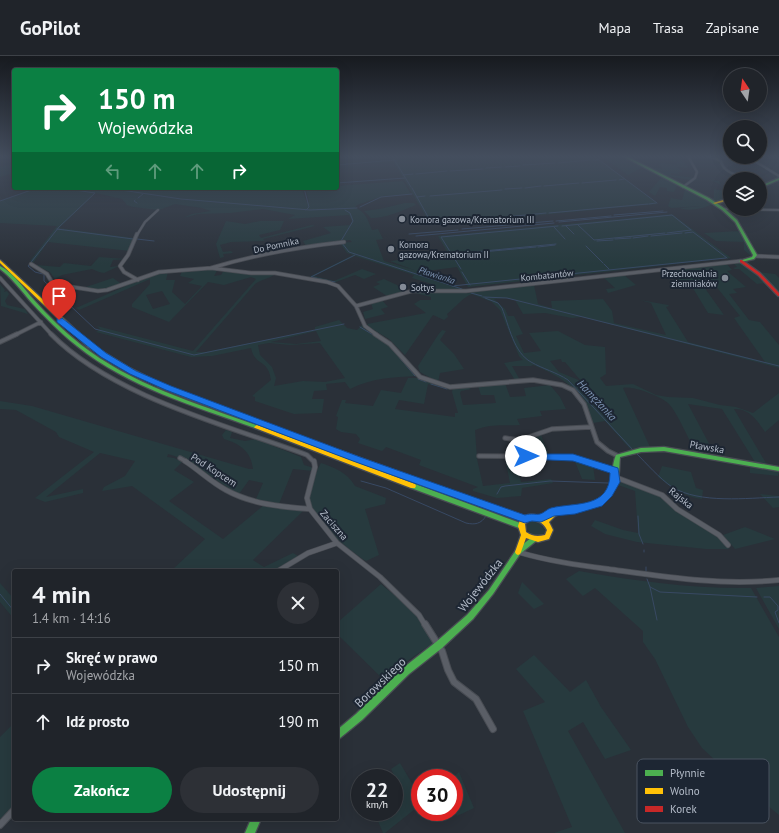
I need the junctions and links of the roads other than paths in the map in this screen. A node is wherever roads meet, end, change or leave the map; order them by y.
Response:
1 (695, 192) edge
2 (723, 201) edge
3 (715, 203) junction
4 (158, 210) dead end
5 (723, 210) edge
6 (767, 210) edge
7 (779, 210) edge
8 (730, 216) edge
9 (344, 242) dead end
10 (755, 256) junction
11 (779, 257) edge
12 (0, 261) edge
13 (741, 261) junction
14 (31, 264) dead end
15 (0, 267) edge
16 (211, 268) junction
17 (0, 278) edge
18 (138, 280) junction
19 (779, 295) edge
20 (356, 306) junction
21 (41, 322) junction
22 (0, 342) edge
23 (591, 427) junction
24 (506, 438) dead end
25 (479, 456) dead end
26 (618, 456) junction
27 (180, 458) dead end
28 (779, 469) edge
29 (615, 474) junction
30 (310, 509) junction
31 (525, 519) junction
32 (543, 520) junction
33 (520, 526) junction
34 (524, 534) junction
35 (534, 539) junction
36 (338, 543) junction
37 (728, 545) dead end
38 (518, 552) junction
39 (281, 569) edge
40 (779, 580) edge
41 (439, 645) junction
42 (493, 729) dead end
43 (339, 733) edge
44 (12, 812) edge
45 (255, 821) edge
46 (0, 825) edge
47 (250, 833) edge

1 - 3 street
2 - 3 street
3 - 5 street
4 - 18 street
6 - 7 street
8 - 10 street
9 - 16 street, Do Pomnika
10 - 11 street
10 - 13 street
12 - 31 street
13 - 19 street
13 - 20 street, Kombatantów
14 - 18 street
15 - 33 street
16 - 18 street
16 - 20 street
17 - 21 street, Zaciszna
20 - 23 street
21 - 22 street
21 - 30 street, Zaciszna
23 - 24 street
23 - 26 street
25 - 29 street, Rajska
26 - 28 street, Pławska
26 - 29 street
27 - 30 street, Pod Kopcem
29 - 32 street
29 - 37 street, Rajska
30 - 36 street, Zaciszna
31 - 32 street
31 - 33 street
32 - 35 street
33 - 34 street
34 - 35 street
34 - 38 street, Wojewódzka
35 - 38 street, Wojewódzka
36 - 39 street
36 - 41 street, Zaciszna
38 - 40 street
38 - 41 street, Wojewódzka
41 - 42 street, Zaciszna
41 - 43 street, Borowskiego
44 - 46 street
45 - 47 street

